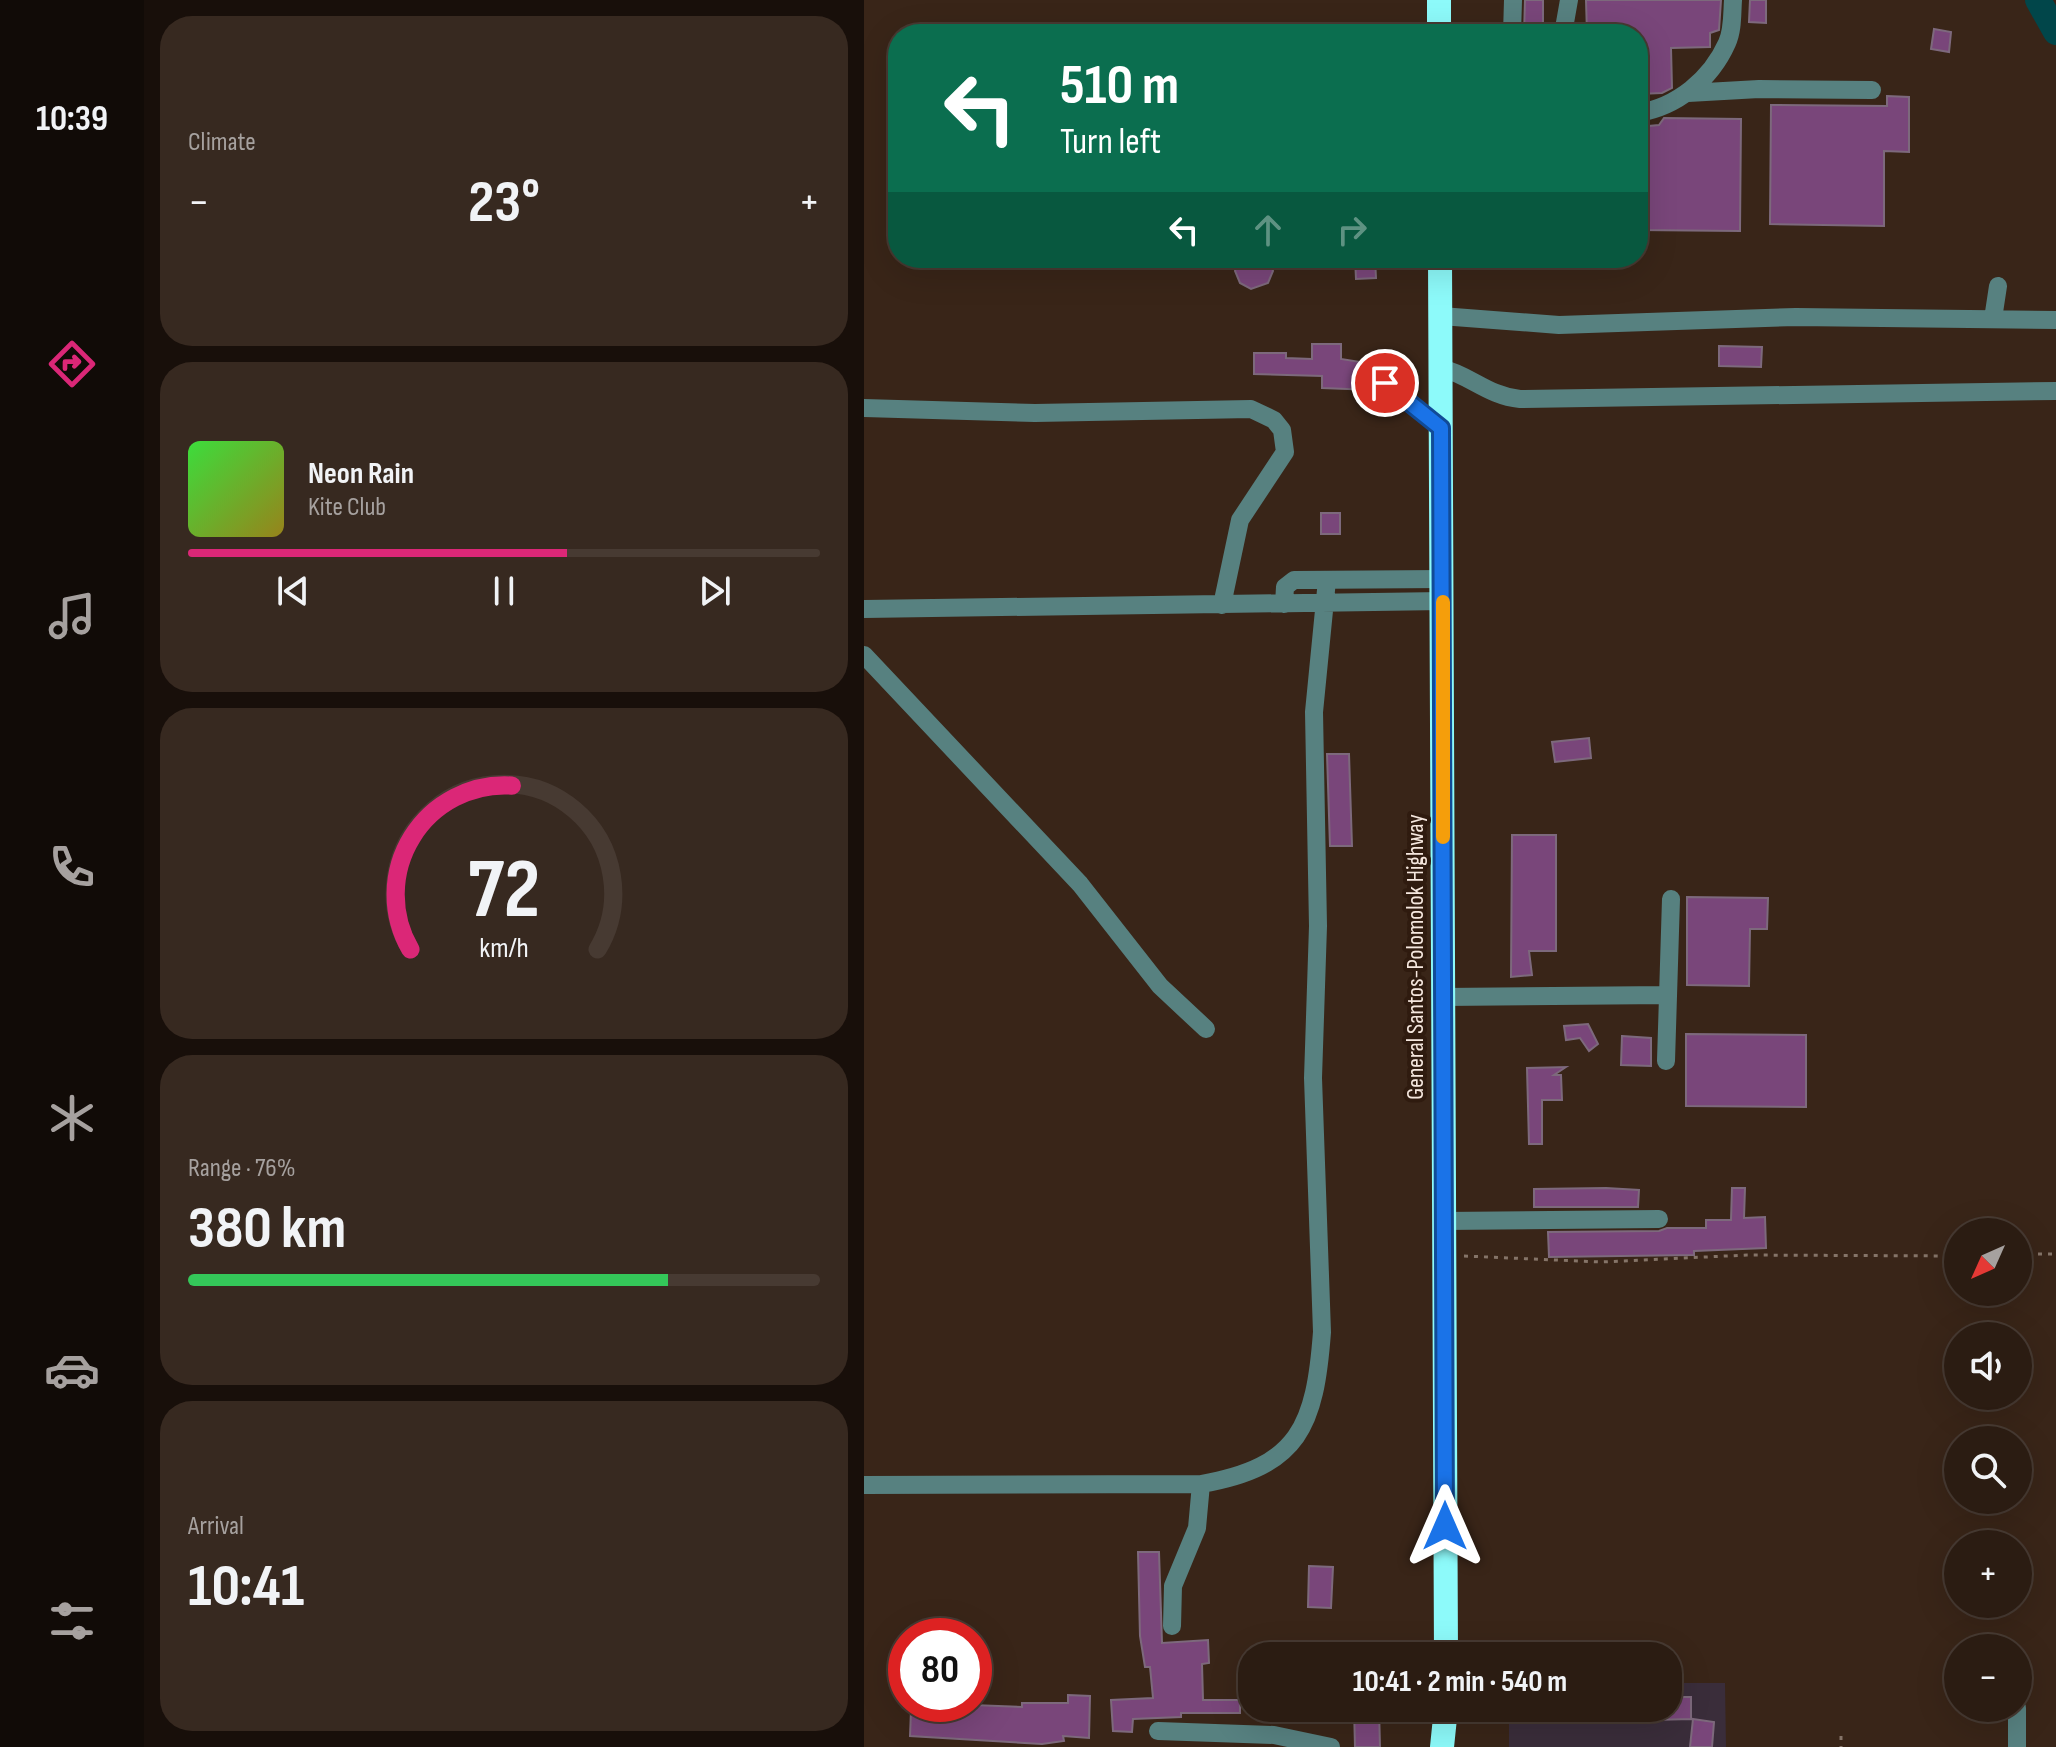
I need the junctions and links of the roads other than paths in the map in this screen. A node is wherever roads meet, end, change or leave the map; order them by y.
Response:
1 (1439, 0) edge
2 (1513, 0) edge
3 (1569, 0) edge
4 (1733, 0) edge
5 (1439, 24) edge
6 (1512, 24) edge
7 (1565, 24) edge
8 (1872, 90) dead end
9 (1688, 93) junction
10 (1648, 111) edge
11 (1440, 268) edge
12 (1998, 286) dead end
13 (1441, 316) junction
14 (1993, 319) junction
15 (2056, 320) edge
16 (1441, 368) junction
17 (1385, 383) dead end
18 (2056, 391) edge
19 (864, 408) edge
20 (1441, 428) junction
21 (1390, 579) junction
22 (1327, 580) junction
23 (1356, 580) junction
24 (1443, 590) junction
25 (1390, 602) junction
26 (1326, 603) junction
27 (1357, 603) junction
28 (1284, 604) junction
29 (1222, 605) junction
30 (864, 609) edge
31 (864, 655) edge
32 (1671, 899) dead end
33 (1668, 995) junction
34 (1443, 997) junction
35 (1206, 1029) dead end
36 (1666, 1061) dead end
37 (1659, 1219) dead end
38 (1444, 1221) junction
39 (1201, 1484) junction
40 (864, 1485) edge
41 (1172, 1626) dead end
42 (1446, 1642) edge
43 (2017, 1722) edge
44 (1158, 1731) dead end
45 (1331, 1747) edge
46 (2017, 1747) edge

1 - 5 highway
2 - 6 street
3 - 7 street
4 - 9 street
8 - 9 street
9 - 10 street
11 - 13 highway, General Santos-Polomolok Highway
12 - 14 street
13 - 14 street
13 - 16 highway, General Santos-Polomolok Highway
14 - 15 street
16 - 18 street
16 - 20 highway, General Santos-Polomolok Highway
17 - 20 street
19 - 29 street
20 - 24 highway, General Santos-Polomolok Highway
21 - 23 street
21 - 24 street
21 - 25 street
22 - 23 street
22 - 26 street
22 - 28 street
23 - 27 street
24 - 25 street
24 - 34 highway, General Santos-Polomolok Highway
25 - 27 street
26 - 27 street
26 - 28 street
26 - 39 street
28 - 29 street
29 - 30 street
31 - 35 street
32 - 33 street
33 - 34 street
33 - 36 street
34 - 38 highway, General Santos-Polomolok Highway
37 - 38 street
38 - 42 highway, General Santos-Polomolok Highway
39 - 40 street
39 - 41 street
43 - 46 street
44 - 45 street

